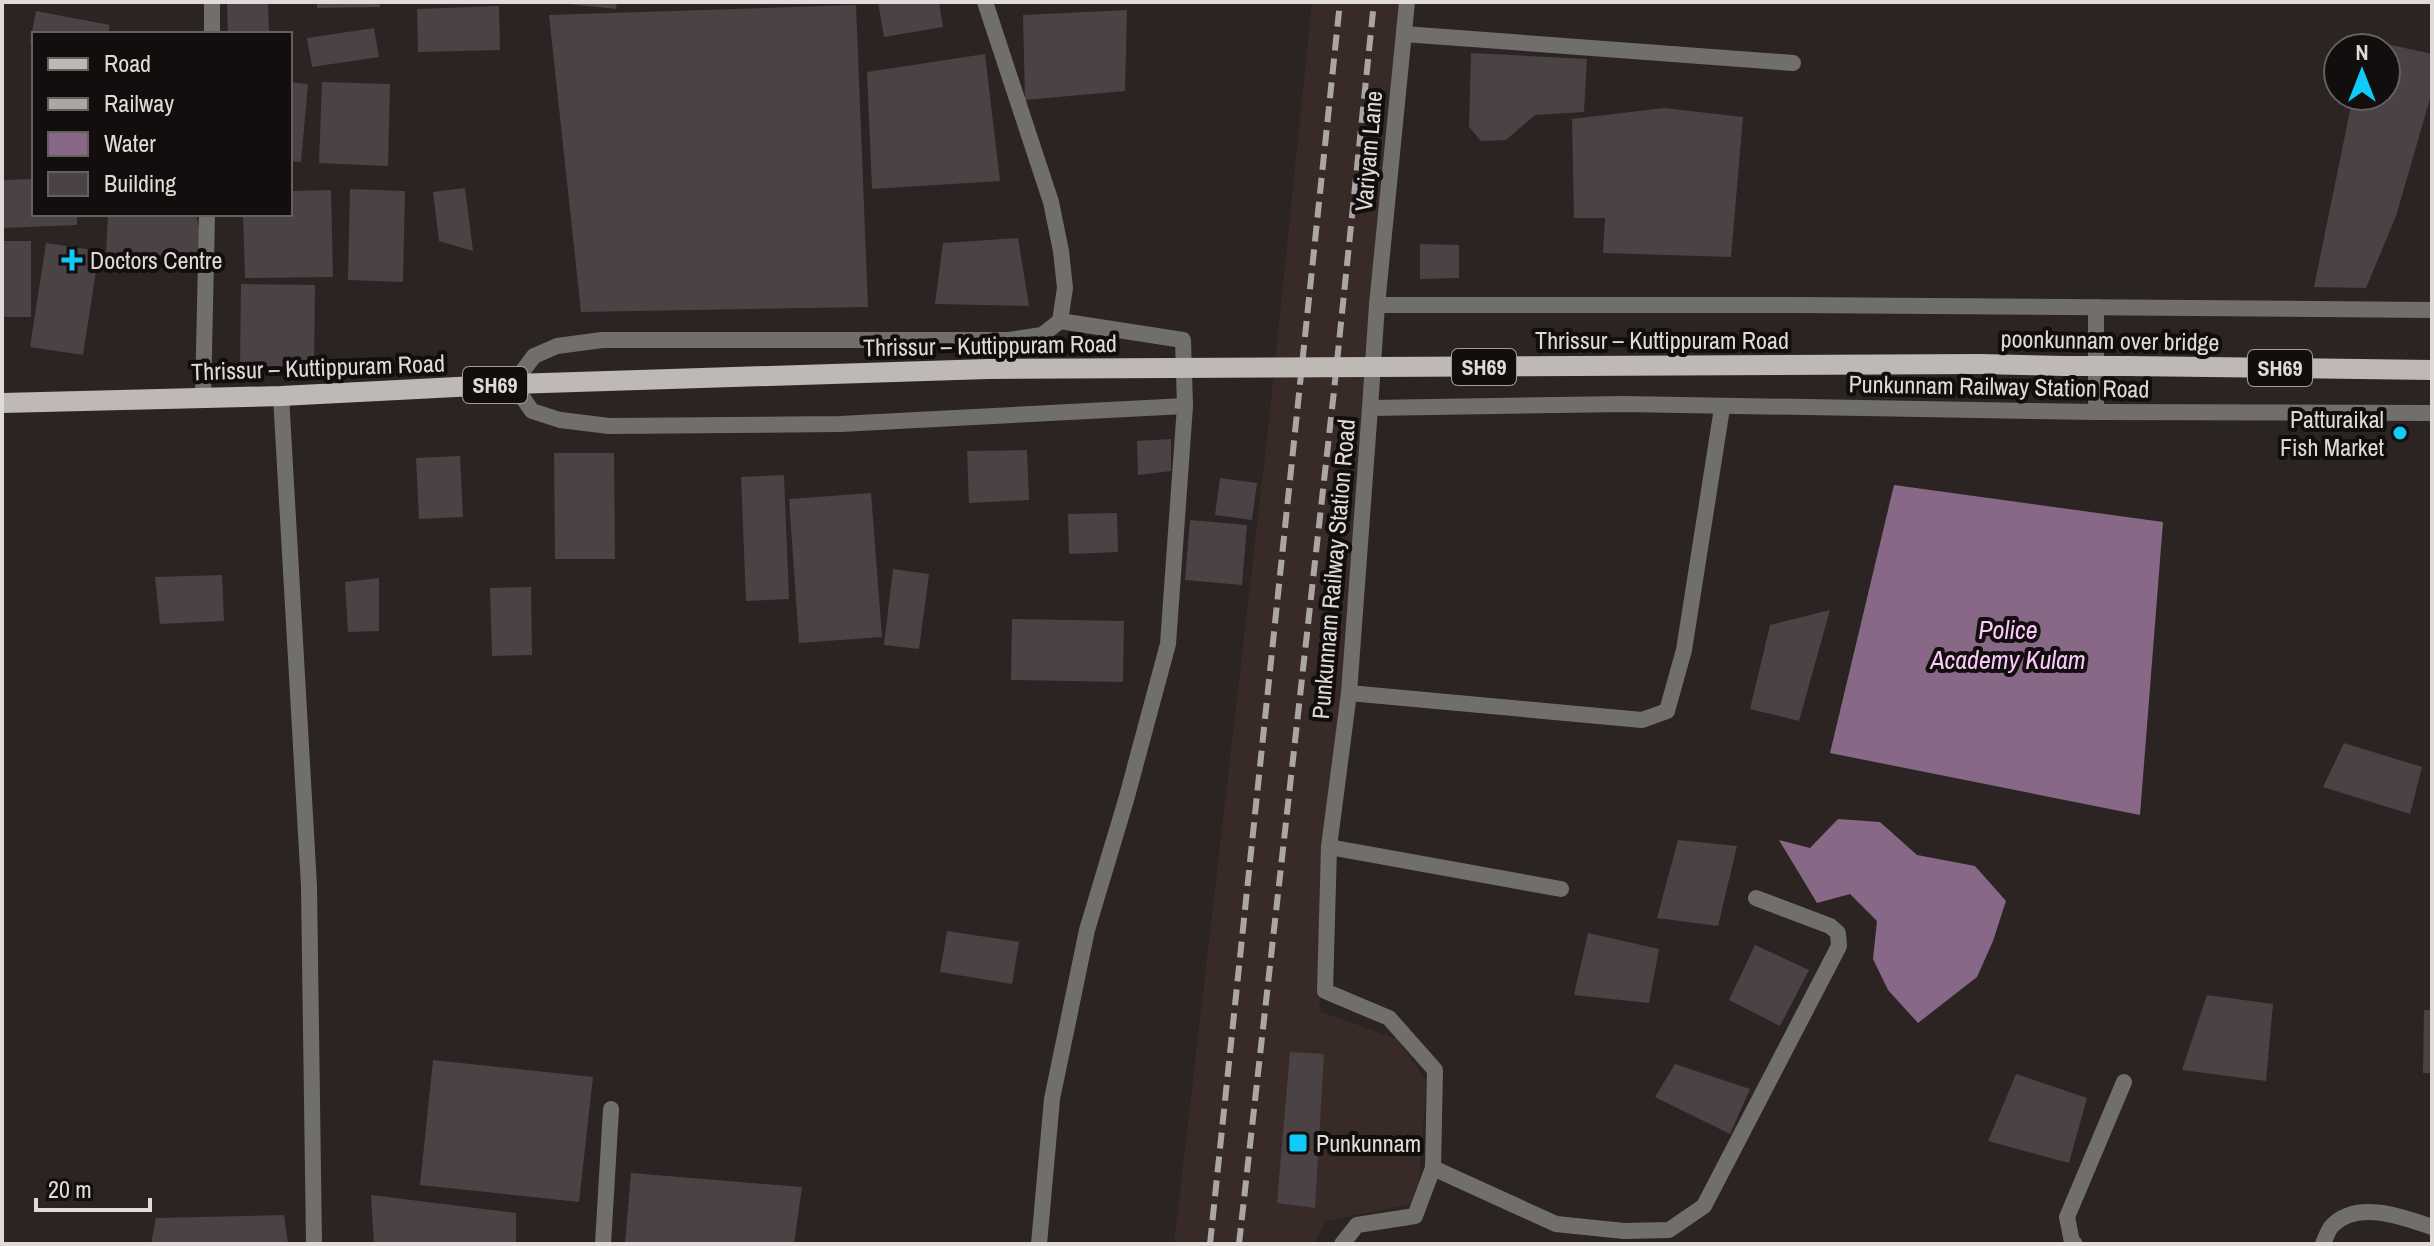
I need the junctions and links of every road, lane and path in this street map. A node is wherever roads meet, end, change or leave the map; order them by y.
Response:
1 (212, 2) edge
2 (985, 2) edge
3 (1407, 2) edge
4 (212, 32) edge
5 (1404, 34) junction
6 (1793, 63) dead end
7 (207, 216) edge
8 (1377, 305) junction
9 (2096, 307) junction
10 (2432, 310) edge
11 (1060, 321) junction
12 (1979, 364) joint
13 (2432, 370) edge
14 (513, 384) junction
15 (281, 396) junction
16 (203, 398) junction
17 (2, 403) edge
18 (1185, 406) junction
19 (1370, 408) junction
20 (1722, 408) junction
21 (2096, 412) junction
22 (2432, 413) edge
23 (1349, 693) junction
24 (1329, 847) junction
25 (1561, 889) dead end
26 (1756, 898) dead end
27 (2124, 1082) dead end
28 (611, 1109) dead end
29 (1433, 1168) junction
30 (2432, 1227) edge
31 (314, 1244) edge
32 (603, 1244) edge
33 (1039, 1244) edge
34 (1342, 1244) edge
35 (2075, 1244) edge
36 (2323, 1244) edge

1 - 4 street
2 - 11 street
3 - 5 street, Variyam Lane
5 - 6 street
5 - 8 street, Variyam Lane
7 - 16 street
8 - 9 street
8 - 19 street, Variyam Lane
9 - 10 street
9 - 21 street
11 - 14 street
11 - 18 street
12 - 13 main road, poonkunnam over bridge / SH69, bridge
12 - 14 main road, Thrissur – Kuttippuram Road / SH69, bridge
14 - 15 main road, Thrissur – Kuttippuram Road / SH69
14 - 18 street
15 - 16 main road, Thrissur – Kuttippuram Road / SH69
15 - 31 street
16 - 17 main road, Thrissur – Kuttippuram Road / SH69
18 - 33 street
19 - 20 street, Punkunnam Railway Station Road
19 - 23 street, Punkunnam Railway Station Road
20 - 21 street, Punkunnam Railway Station Road
20 - 23 street
21 - 22 street, Punkunnam Railway Station Road
23 - 24 street, Punkunnam Railway Station Road
24 - 25 street
24 - 29 street, Punkunnam Railway Station Road
26 - 29 street
27 - 35 street
28 - 32 street
29 - 34 street, Punkunnam Railway Station Road
30 - 36 street

